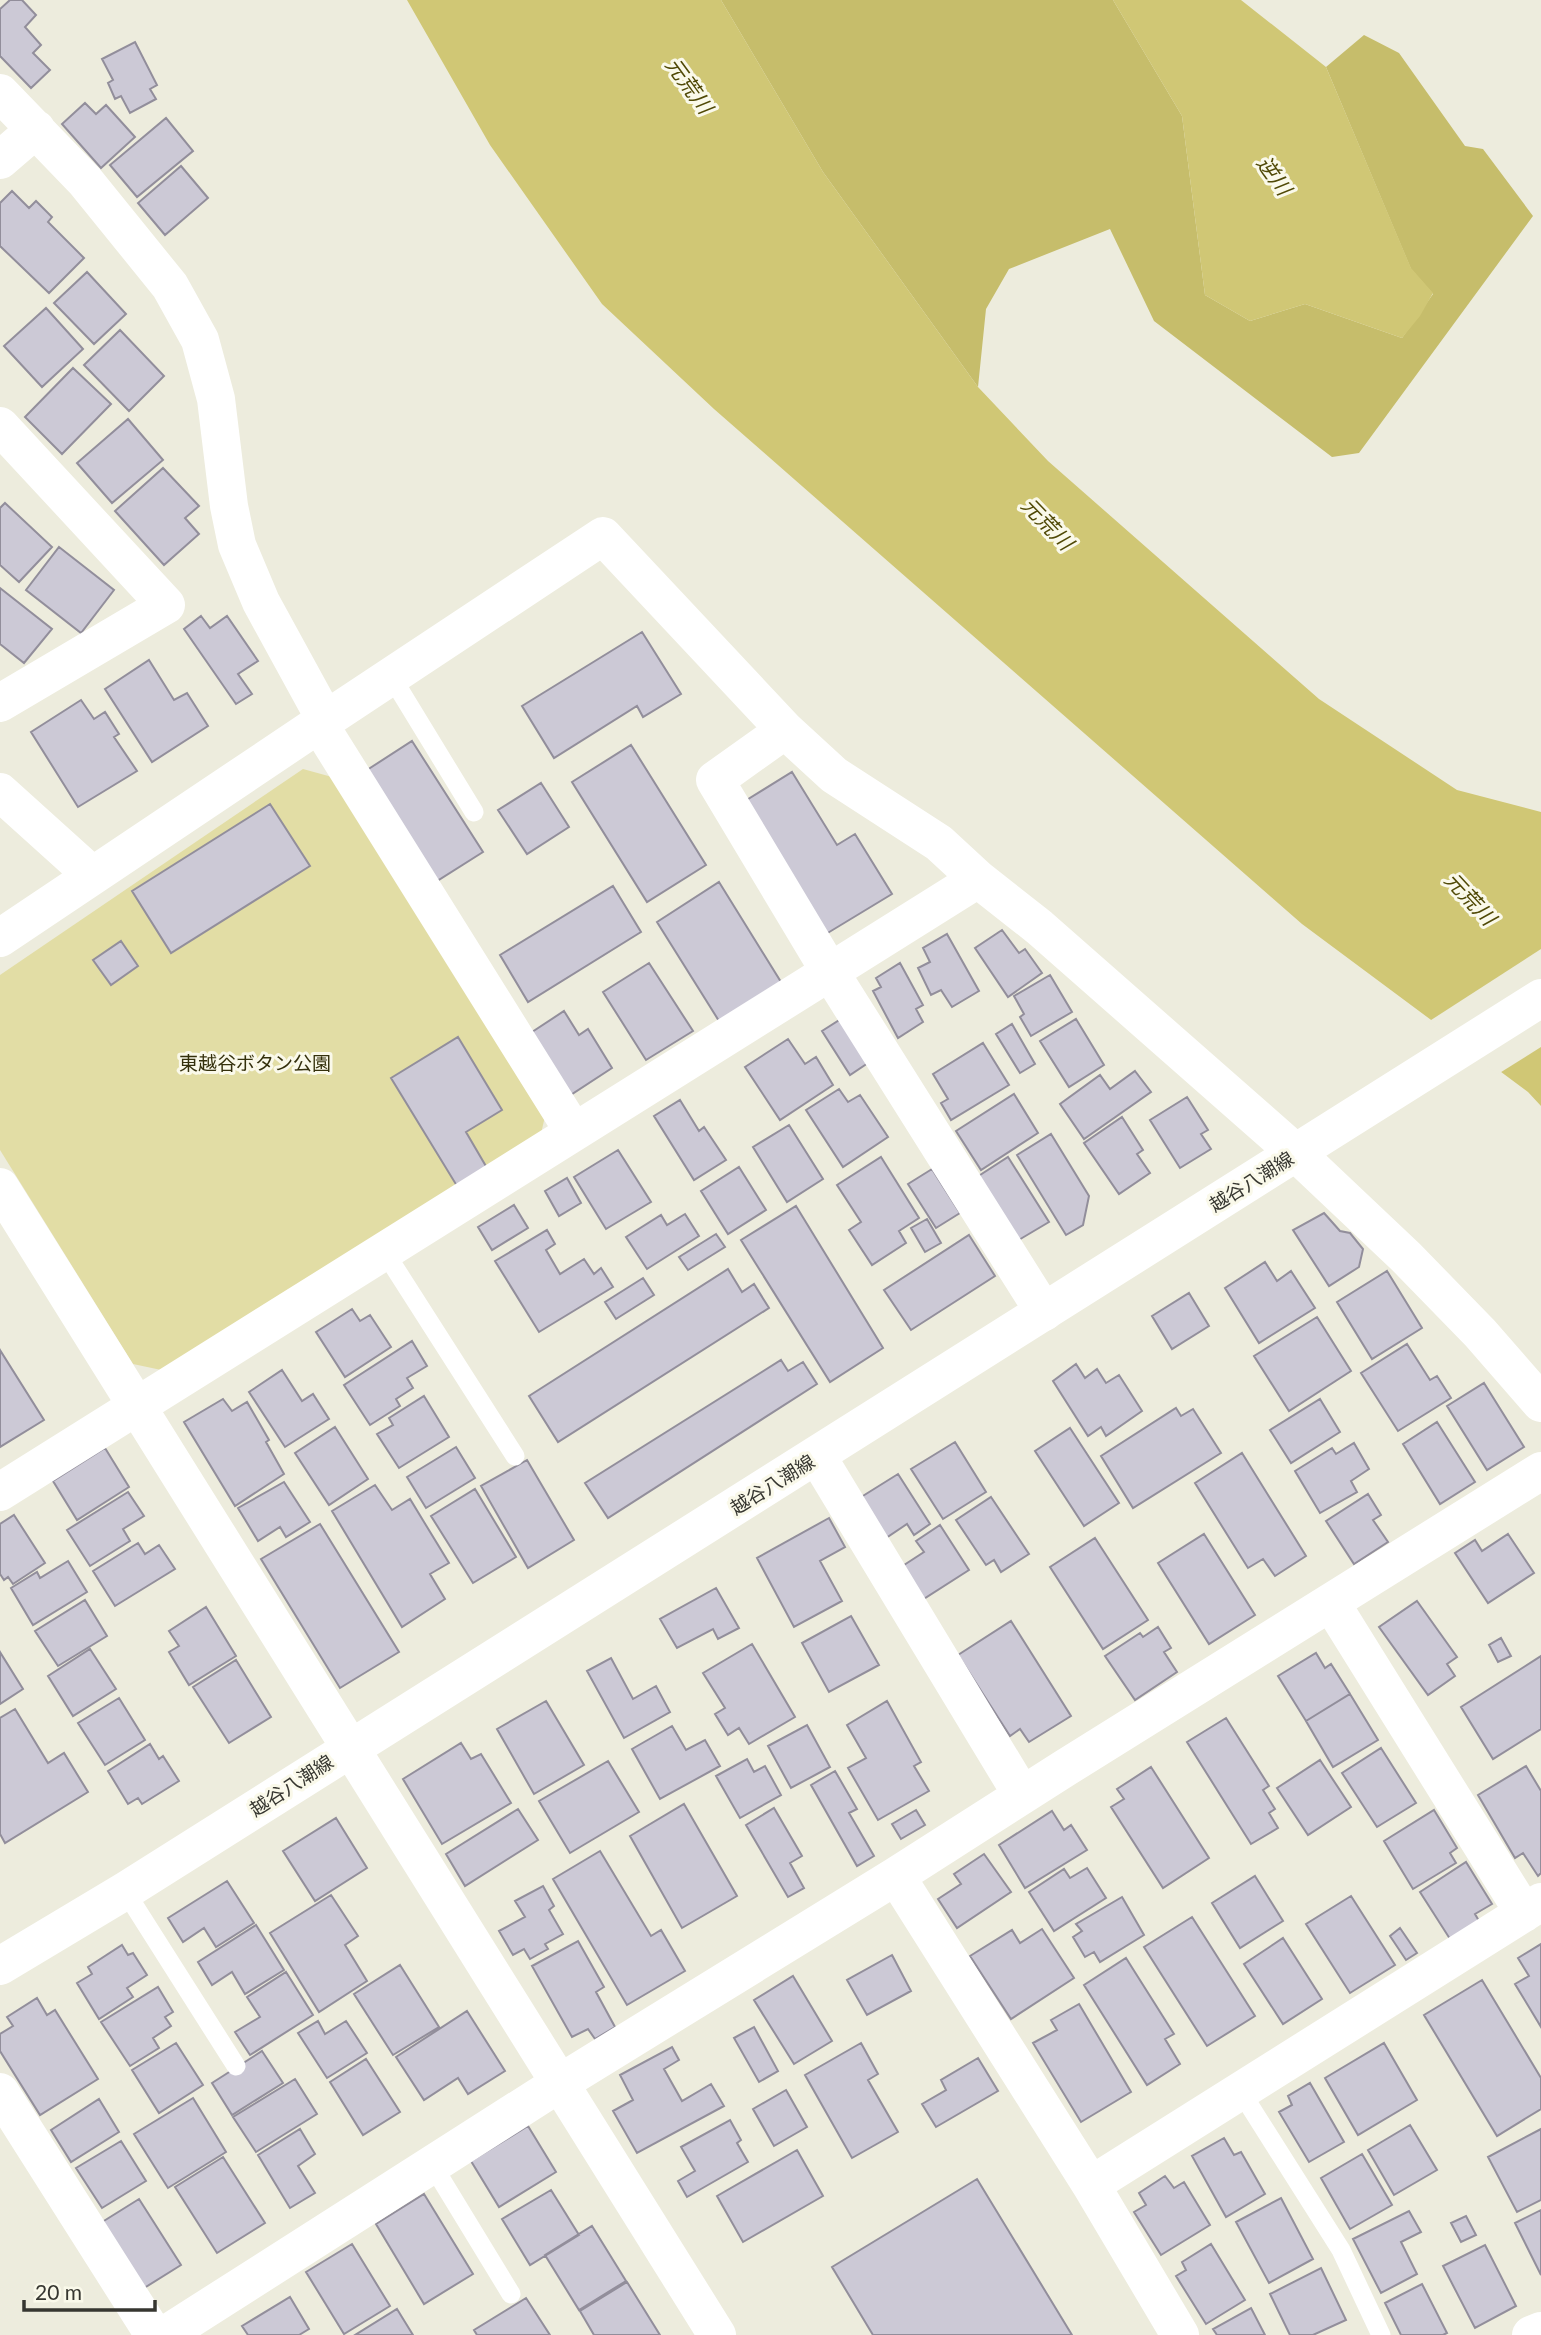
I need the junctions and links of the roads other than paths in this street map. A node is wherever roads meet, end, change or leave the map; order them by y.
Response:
1 (0, 93) edge
2 (36, 130) junction
3 (0, 160) edge
4 (0, 426) edge
5 (391, 676) junction
6 (0, 703) edge
7 (322, 721) junction
8 (785, 730) junction
9 (0, 792) edge
10 (474, 812) dead end
11 (92, 875) junction
12 (978, 879) junction
13 (0, 938) edge
14 (830, 972) junction
15 (1541, 998) edge
16 (574, 1132) junction
17 (1296, 1153) junction
18 (0, 1187) edge
19 (384, 1251) junction
20 (1044, 1312) junction
21 (1541, 1403) edge
22 (136, 1406) junction
23 (514, 1456) dead end
24 (817, 1456) junction
25 (1541, 1471) edge
26 (0, 1492) edge
27 (1331, 1603) junction
28 (349, 1748) junction
29 (1022, 1795) junction
30 (896, 1876) junction
31 (125, 1891) junction
32 (1532, 1908) edge
33 (0, 1965) edge
34 (236, 2066) dead end
35 (560, 2083) junction
36 (0, 2092) edge
37 (1241, 2092) junction
38 (433, 2166) junction
39 (1091, 2185) junction
40 (512, 2294) dead end
41 (209, 2323) edge
42 (1541, 2330) edge
43 (154, 2335) edge
44 (165, 2335) edge
45 (717, 2335) edge
46 (1180, 2335) edge
47 (1381, 2335) edge
48 (1531, 2335) edge

1 - 2 street
2 - 3 street
2 - 7 street
4 - 6 street
5 - 7 street
5 - 8 street
5 - 10 lane
7 - 11 street
7 - 16 street
8 - 12 street
8 - 14 street
9 - 11 street
11 - 13 street
12 - 14 street
12 - 17 street
14 - 16 street
14 - 20 street
15 - 17 street, 越谷八潮線
16 - 19 street
17 - 20 street, 越谷八潮線
17 - 21 street
18 - 22 street
19 - 22 street
19 - 23 lane
20 - 24 street, 越谷八潮線
22 - 26 street
22 - 28 street
24 - 28 street, 越谷八潮線
24 - 29 street
25 - 27 street
27 - 29 street
27 - 32 street
28 - 31 street, 越谷八潮線
28 - 35 street
29 - 30 street
30 - 35 street
30 - 39 street
31 - 33 street, 越谷八潮線
31 - 34 lane
32 - 37 street
35 - 38 street
35 - 45 street
36 - 43 street
37 - 39 street
37 - 47 lane
38 - 40 lane
38 - 41 street
39 - 46 street
41 - 44 street
42 - 48 street

